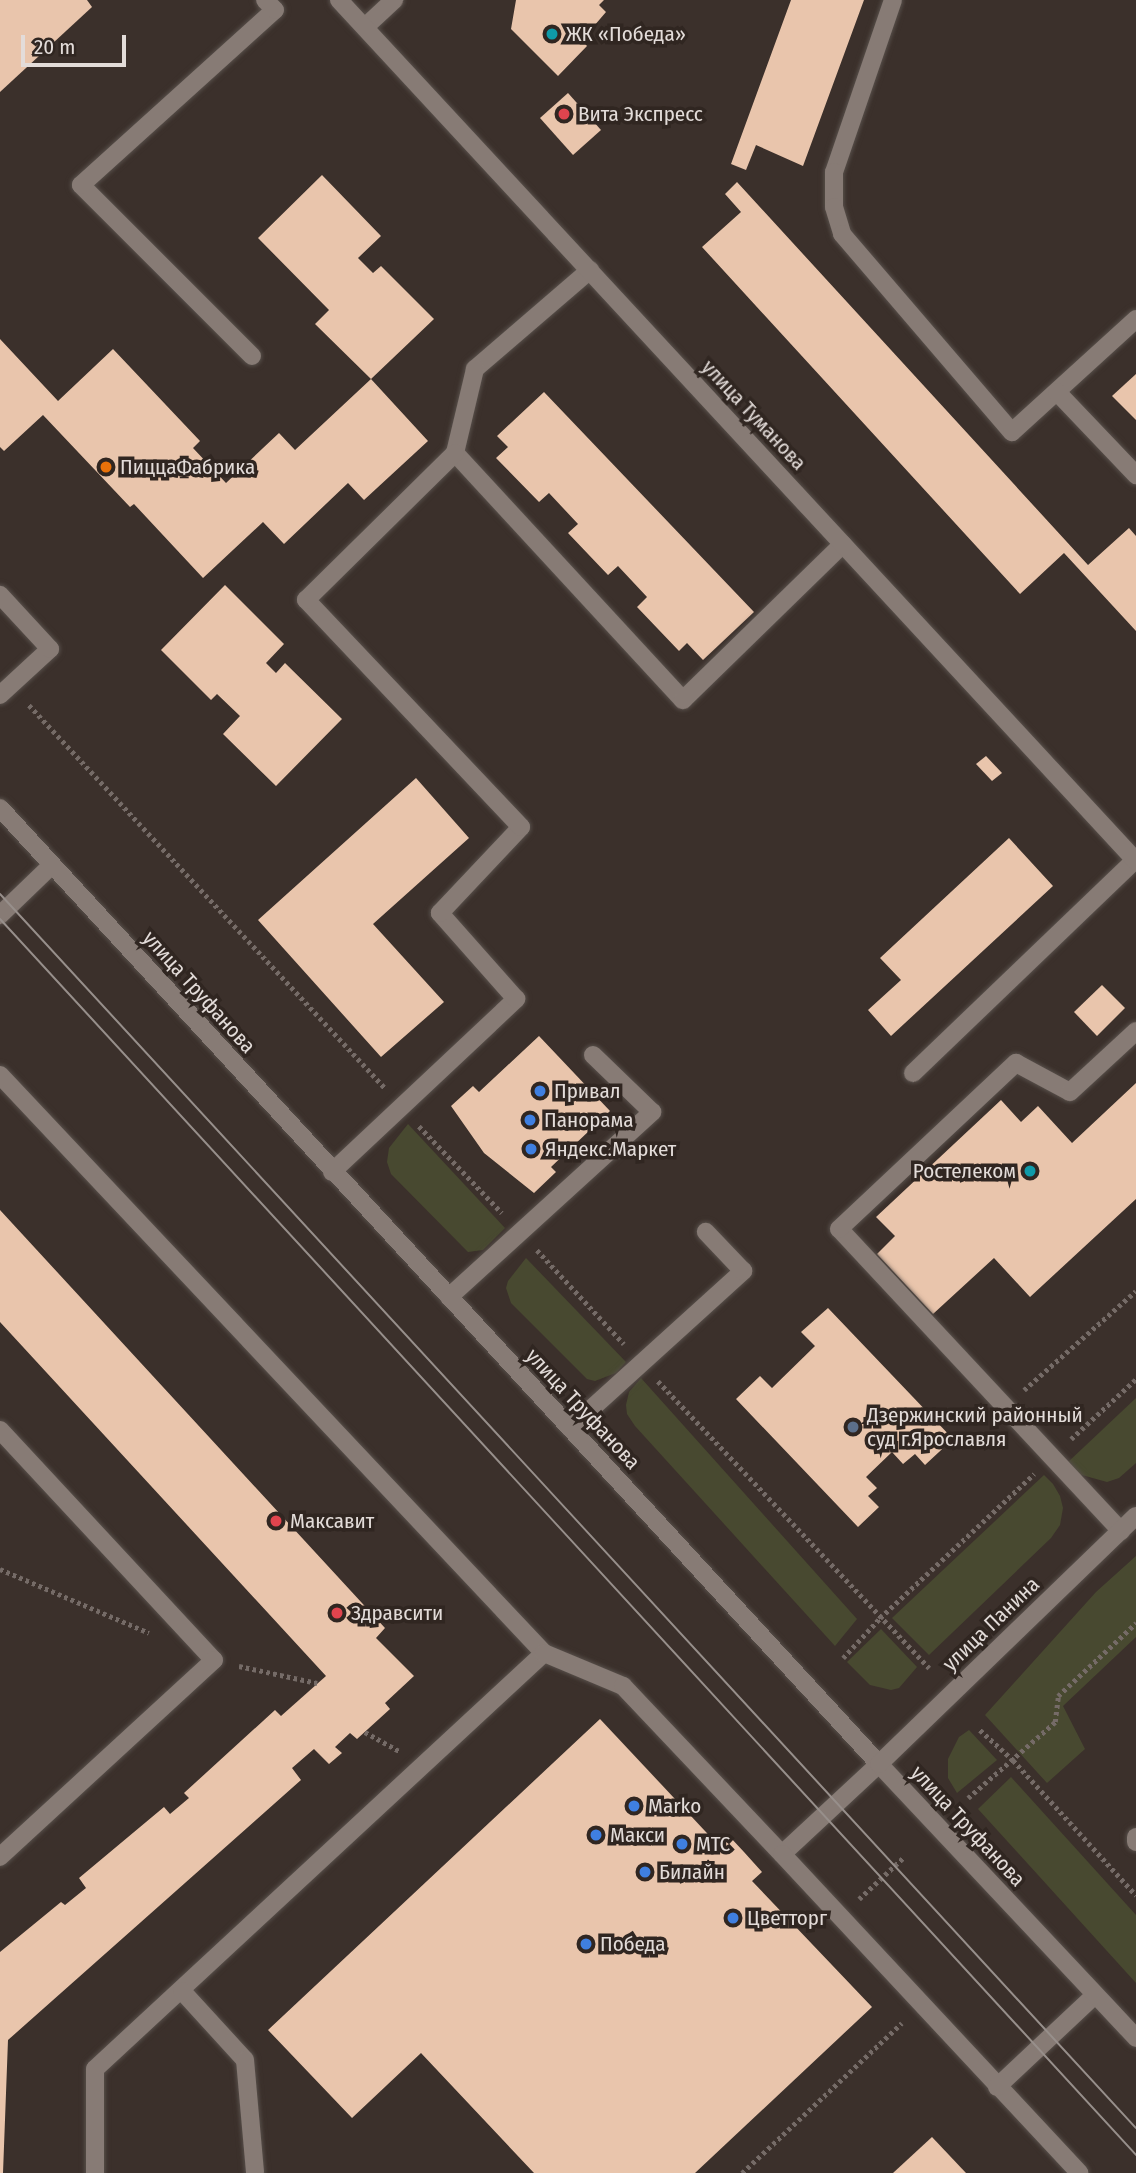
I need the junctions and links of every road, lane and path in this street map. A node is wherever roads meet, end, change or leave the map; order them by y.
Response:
1 (265, 0) edge
2 (339, 0) edge
3 (394, 0) edge
4 (893, 0) edge
5 (365, 27) junction
6 (590, 270) junction
7 (1136, 319) edge
8 (252, 356) dead end
9 (1058, 391) junction
10 (455, 453) junction
11 (1136, 475) edge
12 (843, 544) junction
13 (1, 595) edge
14 (6, 690) edge
15 (0, 808) edge
16 (1136, 860) edge
17 (52, 865) junction
18 (0, 915) edge
19 (1136, 1031) edge
20 (593, 1055) dead end
21 (913, 1073) dead end
22 (0, 1075) edge
23 (402, 1107) junction
24 (332, 1172) junction
25 (706, 1232) dead end
26 (521, 1233) junction
27 (1136, 1291) edge
28 (449, 1297) junction
29 (642, 1363) junction
30 (1136, 1379) edge
31 (1005, 1407) junction
32 (570, 1429) junction
33 (0, 1430) edge
34 (1051, 1457) junction
35 (1136, 1516) edge
36 (1121, 1531) junction
37 (0, 1569) edge
38 (880, 1618) junction
39 (1136, 1623) edge
40 (151, 1633) dead end
41 (544, 1653) junction
42 (843, 1658) dead end
43 (214, 1660) junction
44 (929, 1668) dead end
45 (317, 1683) dead end
46 (980, 1730) dead end
47 (365, 1732) dead end
48 (1013, 1760) junction
49 (424, 1764) junction
50 (878, 1764) junction
51 (968, 1798) dead end
52 (782, 1854) junction
53 (0, 1857) edge
54 (904, 1857) dead end
55 (1136, 1895) edge
56 (839, 1916) junction
57 (182, 1991) junction
58 (1095, 1995) junction
59 (920, 2006) junction
60 (1136, 2038) edge
61 (997, 2087) junction
62 (95, 2173) edge
63 (255, 2173) edge
64 (742, 2173) edge
65 (1079, 2173) edge

1 - 8 street
2 - 5 street, улица Туманова
3 - 5 street
4 - 9 street
5 - 6 street, улица Туманова
6 - 10 street
6 - 12 street, улица Туманова
7 - 9 street
9 - 11 street
10 - 12 street
10 - 23 street
12 - 16 street, улица Туманова
13 - 14 street
14 - 23 path
15 - 17 street, улица Труфанова
16 - 21 street
17 - 18 street
17 - 24 street, улица Труфанова
19 - 31 street
20 - 26 street
22 - 41 street
23 - 24 street
23 - 26 path
24 - 28 street, улица Труфанова
25 - 29 street
26 - 28 street
26 - 29 path
27 - 31 path
28 - 32 street, улица Труфанова
29 - 32 street
29 - 38 path
30 - 34 path
31 - 34 street
32 - 50 street, улица Труфанова
33 - 43 street
34 - 36 street
34 - 38 path
35 - 36 street, улица Панина
36 - 50 street, улица Панина
37 - 40 path
38 - 42 path
38 - 44 path
39 - 48 path
41 - 49 street
41 - 52 street
43 - 45 path
43 - 53 street
46 - 48 path
47 - 49 path
48 - 51 path
48 - 55 path
49 - 57 street
50 - 52 street, улица Панина
50 - 58 street, улица Труфанова
52 - 56 street
54 - 56 path
56 - 59 street
57 - 62 street
57 - 63 street
58 - 60 street, улица Труфанова
58 - 61 street
59 - 61 street
59 - 64 path
61 - 65 street

